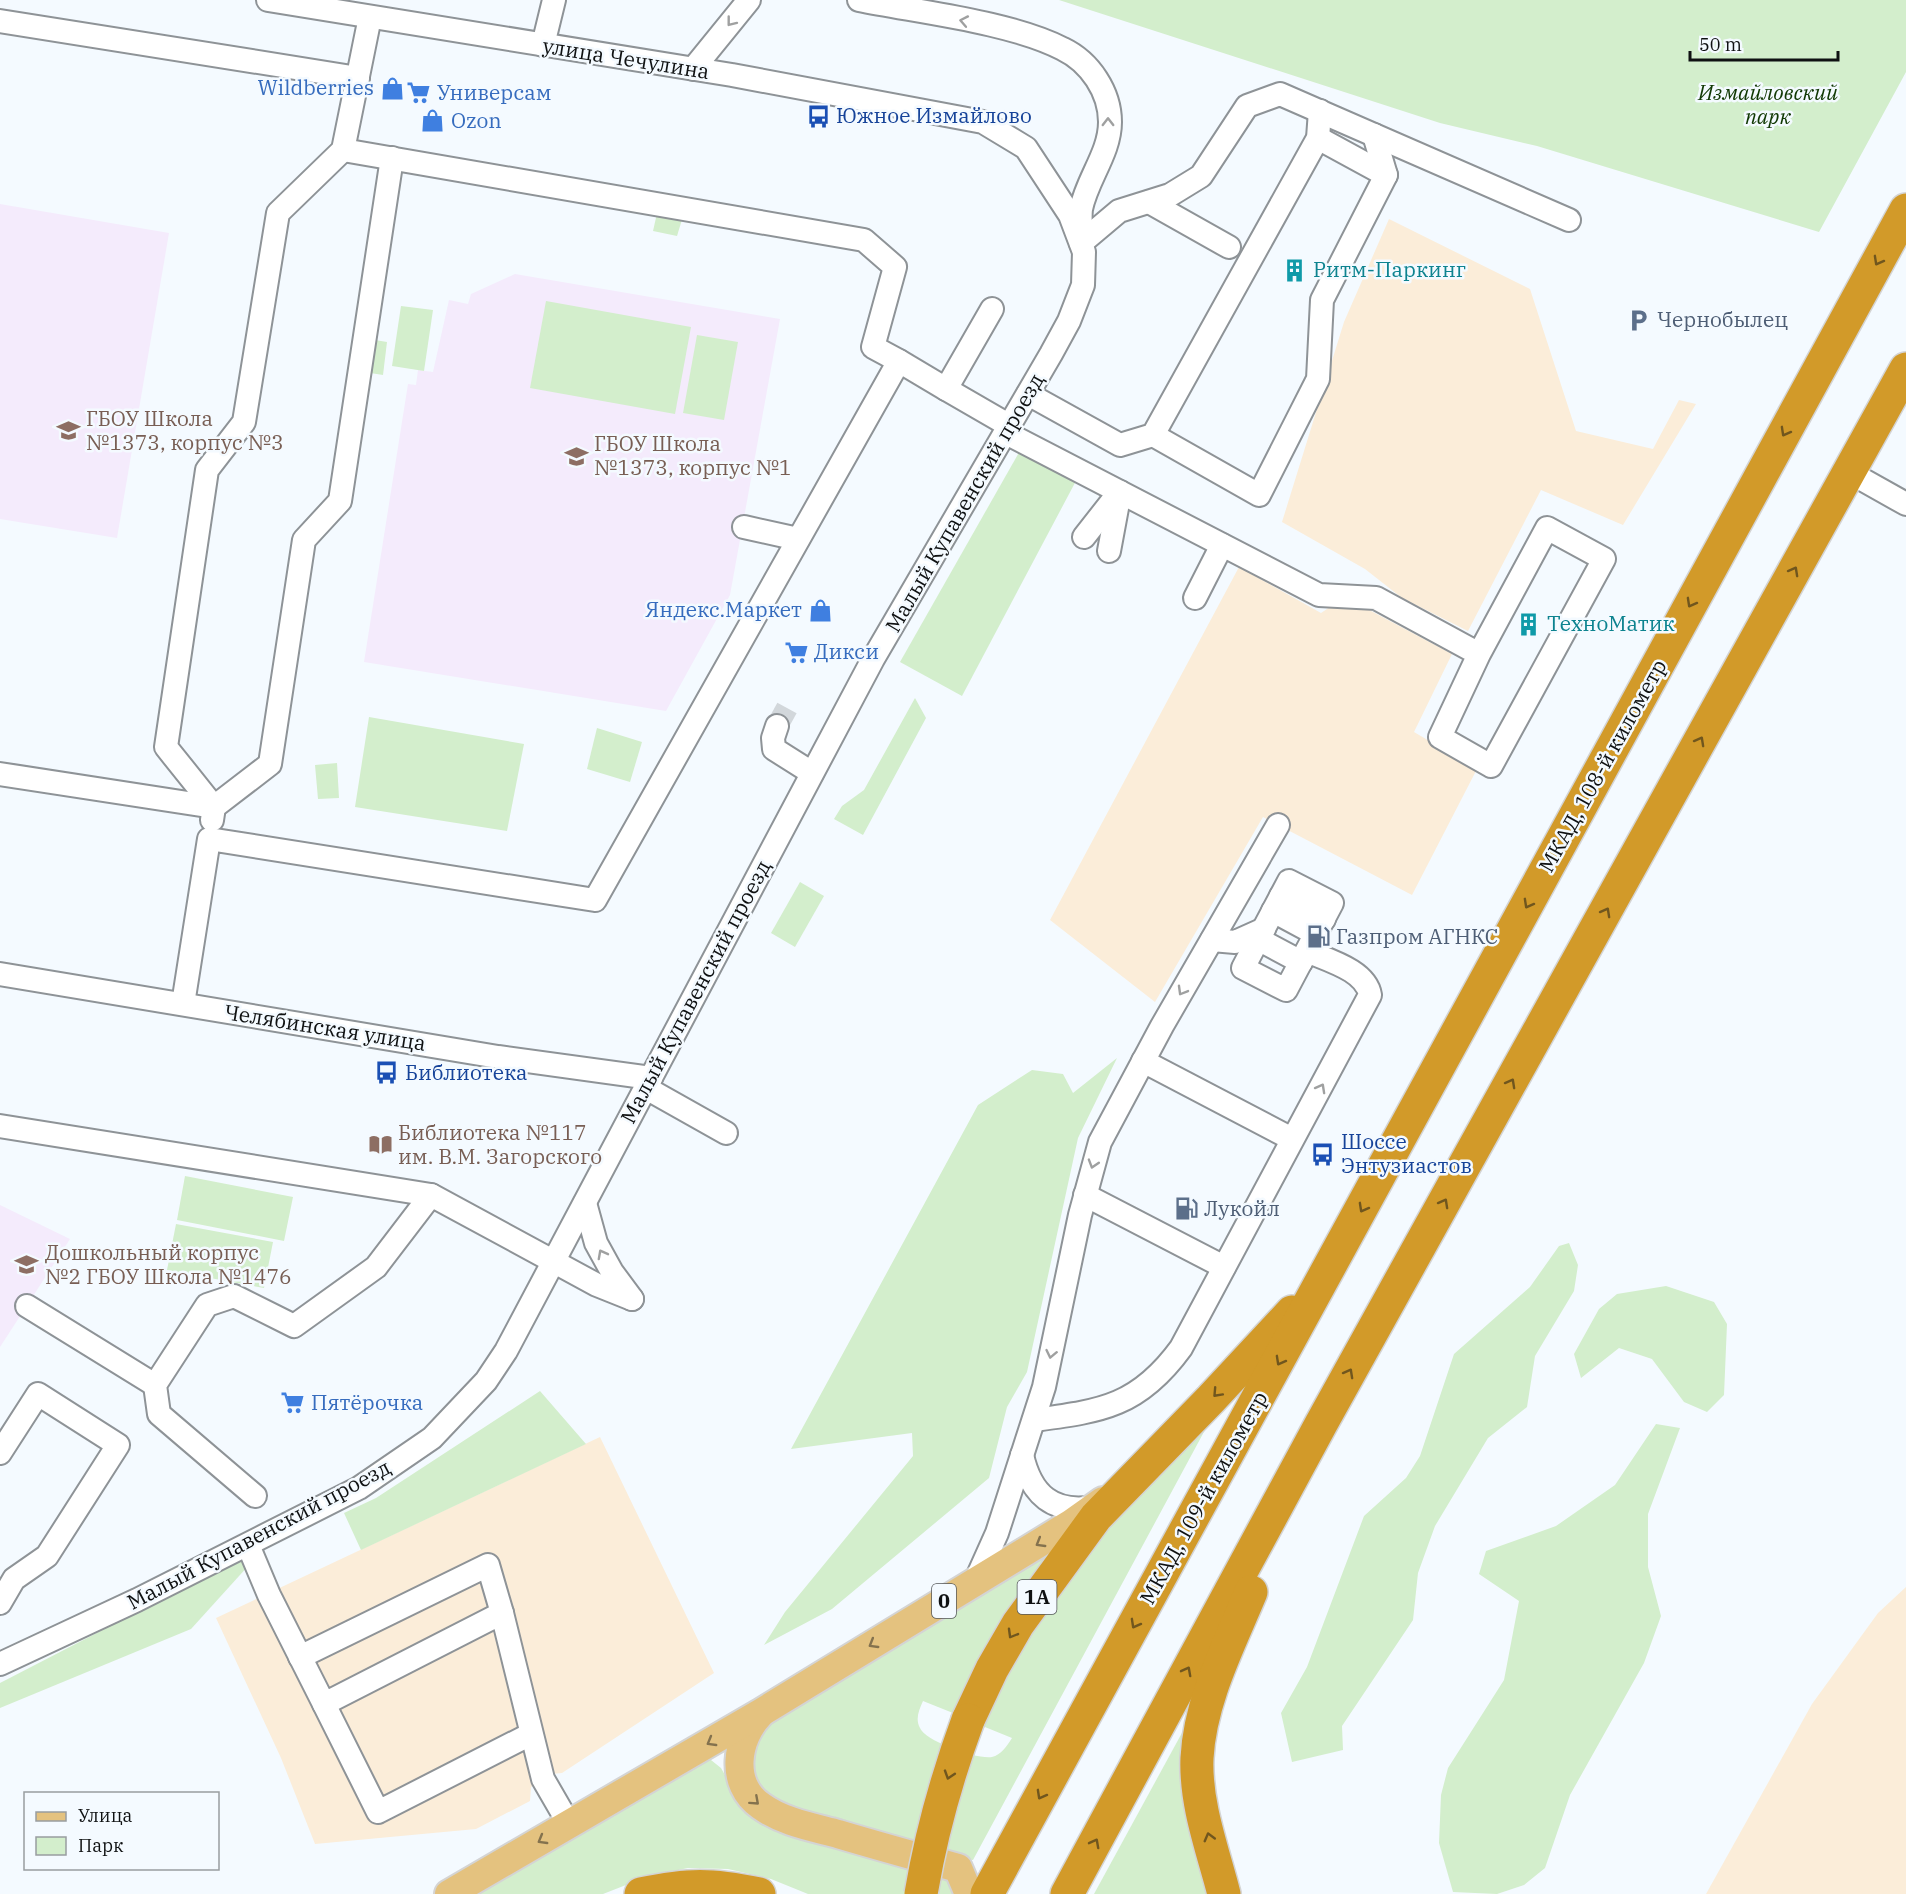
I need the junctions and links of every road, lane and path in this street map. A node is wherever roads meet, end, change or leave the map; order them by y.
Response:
1 (271, 0) edge
2 (554, 0) edge
3 (749, 0) edge
4 (859, 0) edge
5 (370, 17) junction
6 (0, 21) edge
7 (543, 45) junction
8 (714, 45) junction
9 (693, 69) junction
10 (732, 75) junction
11 (358, 78) junction
12 (1320, 111) junction
13 (983, 122) joint
14 (1374, 135) junction
15 (1318, 138) junction
16 (344, 150) junction
17 (392, 158) junction
18 (1386, 175) junction
19 (1046, 176) junction
20 (1093, 178) junction
21 (1149, 202) junction
22 (1906, 210) edge
23 (1569, 220) dead end
24 (1081, 243) junction
25 (1229, 247) dead end
26 (992, 309) dead end
27 (898, 361) junction
28 (1906, 369) edge
29 (946, 389) junction
30 (1028, 394) junction
31 (1008, 430) junction
32 (1153, 435) junction
33 (1849, 472) junction
34 (1120, 492) junction
35 (1906, 504) edge
36 (744, 527) dead end
37 (1084, 537) dead end
38 (798, 540) junction
39 (1222, 545) junction
40 (1109, 551) dead end
41 (1195, 598) dead end
42 (1479, 654) junction
43 (777, 726) tunnel mouth
44 (812, 773) junction
45 (0, 774) edge
46 (214, 807) junction
47 (1278, 825) dead end
48 (209, 839) junction
49 (1265, 926) junction
50 (1212, 940) junction
51 (1308, 948) junction
52 (0, 974) edge
53 (183, 1004) junction
54 (1143, 1061) junction
55 (648, 1083) junction
56 (1420, 1100) joint
57 (0, 1126) edge
58 (726, 1133) dead end
59 (1292, 1139) junction
60 (431, 1195) junction
61 (1085, 1195) junction
62 (585, 1203) junction
63 (554, 1262) junction
64 (1224, 1267) junction
65 (1328, 1273) junction
66 (27, 1306) dead end
67 (155, 1385) junction
68 (1034, 1420) junction
69 (1321, 1424) junction
70 (0, 1453) edge
71 (1022, 1455) junction
72 (1123, 1486) junction
73 (255, 1496) dead end
74 (1094, 1507) junction
75 (248, 1545) junction
76 (975, 1582) junction
77 (0, 1603) edge
78 (502, 1613) junction
79 (300, 1657) junction
80 (0, 1664) edge
81 (324, 1704) junction
82 (762, 1712) junction
83 (531, 1734) junction
84 (569, 1824) junction
85 (449, 1894) edge
86 (641, 1894) edge
87 (759, 1894) edge
88 (921, 1894) edge
89 (969, 1894) edge
90 (987, 1894) edge
91 (1067, 1894) edge
92 (1224, 1894) edge

1 - 5 street, улица Чечулина
2 - 7 street
3 -> 8 street
20 -> 4 street
5 - 7 street, улица Чечулина
5 - 11 street
6 - 11 street
7 - 9 street, улица Чечулина
8 - 9 street
8 - 10 street
9 - 10 street, улица Чечулина
10 - 13 street, улица Чечулина
11 - 16 street
12 - 14 street
12 - 15 street
12 - 21 street
13 - 19 street, Малый Купавенский проезд
14 - 18 street
14 - 23 street
15 - 18 street
15 - 32 street
16 - 17 street
16 - 46 street
17 - 27 street
17 - 46 street
18 - 32 street
19 - 20 street
19 - 24 street, Малый Купавенский проезд
20 - 24 street
21 - 24 street
21 - 25 street
22 -> 56 highway, МКАД, 108-й километр
24 - 30 street, Малый Купавенский проезд
26 - 29 street
27 - 29 street
27 - 38 street
28 - 33 highway
29 - 31 street
30 - 31 street, Малый Купавенский проезд
30 - 32 street
31 - 34 street
31 - 44 street, Малый Купавенский проезд
33 - 35 street
69 -> 33 highway
34 - 37 street
34 - 39 street
34 - 40 street
36 - 38 street
38 - 48 street
39 - 41 street
39 - 42 street
42 - 42 street
43 - 44 street
44 - 55 street, Малый Купавенский проезд
45 - 46 street
46 - 48 street
47 - 50 street
48 - 53 street
49 - 50 street
49 - 51 street
49 - 51 street
49 - 51 street
50 -> 54 street
59 -> 51 street
52 - 53 street, Челябинская улица
53 - 55 street, Челябинская улица
54 - 59 street
54 -> 61 street
55 - 58 street
55 - 62 street, Малый Купавенский проезд
56 -> 65 highway, МКАД, 109-й километр
57 - 60 street
59 - 64 street
60 - 63 street
60 - 67 street
61 - 64 street
61 -> 68 street
62 - 63 street, Малый Купавенский проезд
63 -> 62 street
63 - 75 street, Малый Купавенский проезд
64 - 68 street
65 -> 72 highway, 0
65 -> 90 highway, МКАД, 109-й километр
66 - 67 street
67 - 73 street
68 - 71 street
91 -> 69 highway
92 -> 69 highway
70 - 77 street
71 - 74 street
71 - 76 street
72 - 74 main road, 0
72 -> 88 highway, 1A, bridge
74 -> 76 main road, 0
75 - 79 street
75 - 80 street, Малый Купавенский проезд
76 -> 82 main road, 0
78 - 79 street
78 - 81 street
78 - 83 street
79 - 81 street
81 - 83 street
82 -> 84 main road, 0
82 -> 89 main road
83 - 84 street
84 -> 85 main road, 0
86 - 87 highway

